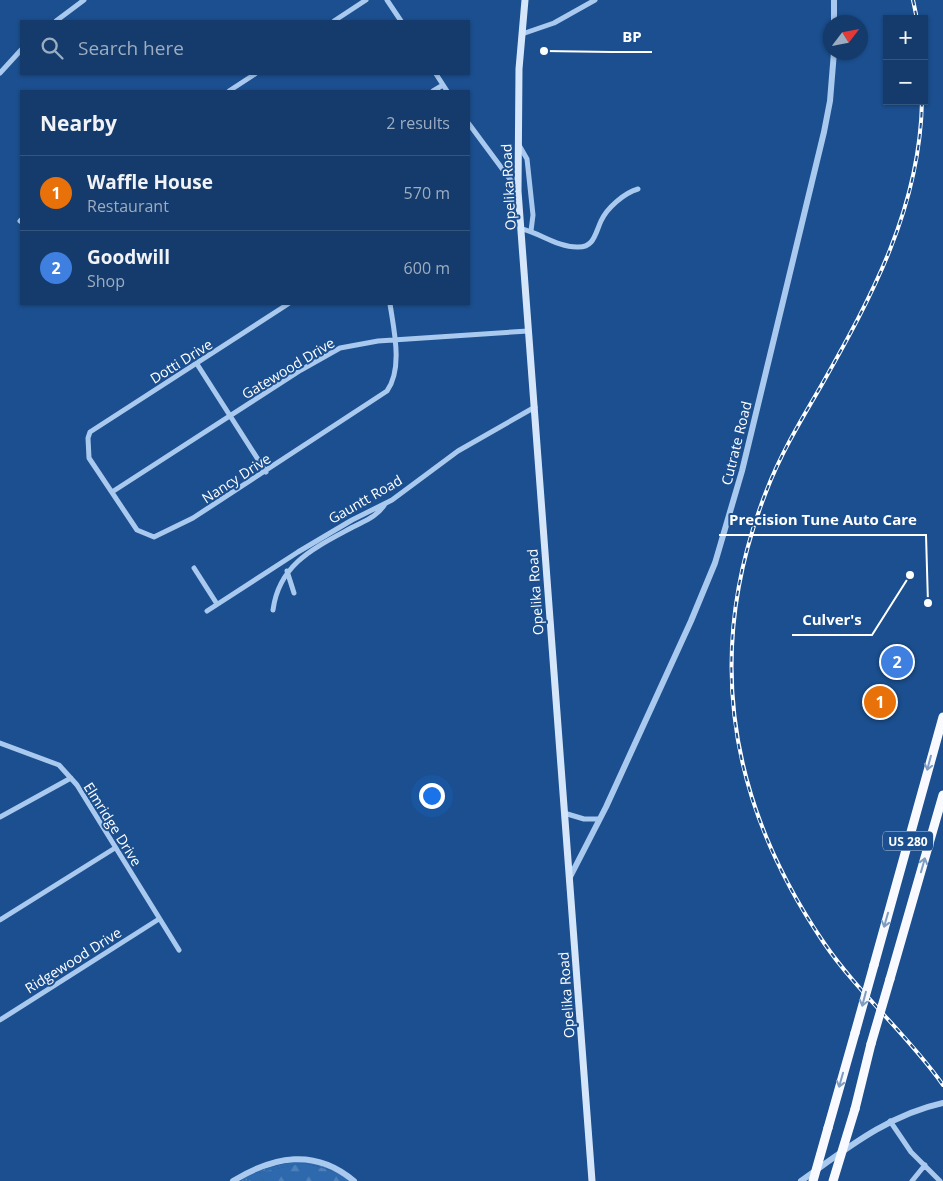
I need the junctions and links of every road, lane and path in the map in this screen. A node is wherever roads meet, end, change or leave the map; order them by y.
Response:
1 (84, 0) edge
2 (366, 0) edge
3 (387, 0) edge
4 (525, 0) edge
5 (595, 0) edge
6 (834, 0) edge
7 (834, 15) edge
8 (57, 20) edge
9 (336, 20) edge
10 (400, 20) edge
11 (522, 34) junction
12 (20, 51) edge
13 (833, 60) edge
14 (0, 73) edge
15 (254, 75) edge
16 (437, 75) edge
17 (443, 84) junction
18 (231, 90) edge
19 (434, 90) edge
20 (446, 90) edge
21 (470, 125) edge
22 (518, 143) junction
23 (638, 189) dead end
24 (518, 191) junction
25 (522, 229) junction
26 (531, 231) junction
27 (286, 305) edge
28 (390, 305) edge
29 (528, 331) junction
30 (395, 340) junction
31 (197, 364) junction
32 (535, 407) junction
33 (232, 416) junction
34 (88, 438) joint
35 (266, 472) junction
36 (112, 492) junction
37 (385, 504) junction
38 (194, 568) dead end
39 (287, 571) junction
40 (294, 593) dead end
41 (217, 604) junction
42 (273, 610) dead end
43 (207, 612) dead end
44 (943, 717) edge
45 (0, 743) edge
46 (71, 778) junction
47 (943, 796) edge
48 (564, 813) junction
49 (0, 817) edge
50 (598, 819) junction
51 (114, 848) junction
52 (570, 877) junction
53 (159, 919) junction
54 (0, 920) edge
55 (179, 950) dead end
56 (0, 1020) edge
57 (943, 1102) edge
58 (890, 1121) junction
59 (925, 1165) junction
60 (233, 1181) edge
61 (354, 1181) edge
62 (592, 1181) edge
63 (802, 1181) edge
64 (813, 1181) edge
65 (833, 1181) edge
66 (912, 1181) edge
67 (940, 1181) edge

1 - 8 street
2 - 9 street
3 - 10 street
4 - 11 main road, Opelika Road
5 - 11 street
6 - 7 street
11 - 22 main road, Opelika Road
12 - 14 street
13 - 50 street, Cutrate Road
15 - 18 street
16 - 17 street
17 - 19 street
17 - 20 street
21 - 24 street
22 - 24 main road, Opelika Road
22 - 26 street
23 - 26 street
24 - 25 main road, Opelika Road
25 - 26 street
25 - 29 main road, Opelika Road
27 - 31 street, Dotti Drive
28 - 30 street
29 - 30 street, Gatewood Drive
29 - 32 main road, Opelika Road
30 - 33 street, Gatewood Drive
30 - 35 street, Nancy Drive
31 - 33 street
31 - 34 street, Dotti Drive
32 - 37 street, Gauntt Road
32 - 48 main road, Opelika Road
33 - 35 street
33 - 36 street, Gatewood Drive
34 - 36 street, Nancy Drive
35 - 36 street, Nancy Drive
37 - 39 street
37 - 41 street, Gauntt Road
38 - 41 street
39 - 40 street
39 - 42 street
41 - 43 street, Gauntt Road
44 -> 64 highway, US 280, bridge
45 - 46 street, Elmridge Drive
46 - 49 street
46 - 51 street, Elmridge Drive
65 -> 47 highway, US 280, bridge
48 - 50 street
48 - 52 main road, Opelika Road
50 - 52 street, Cutrate Road
51 - 53 street, Elmridge Drive
51 - 54 street
52 - 62 main road, Opelika Road
53 - 55 street, Elmridge Drive
53 - 56 street, Ridgewood Drive
57 - 58 street
58 - 59 street
58 - 63 street
59 - 66 street
59 - 67 street
60 - 61 street

